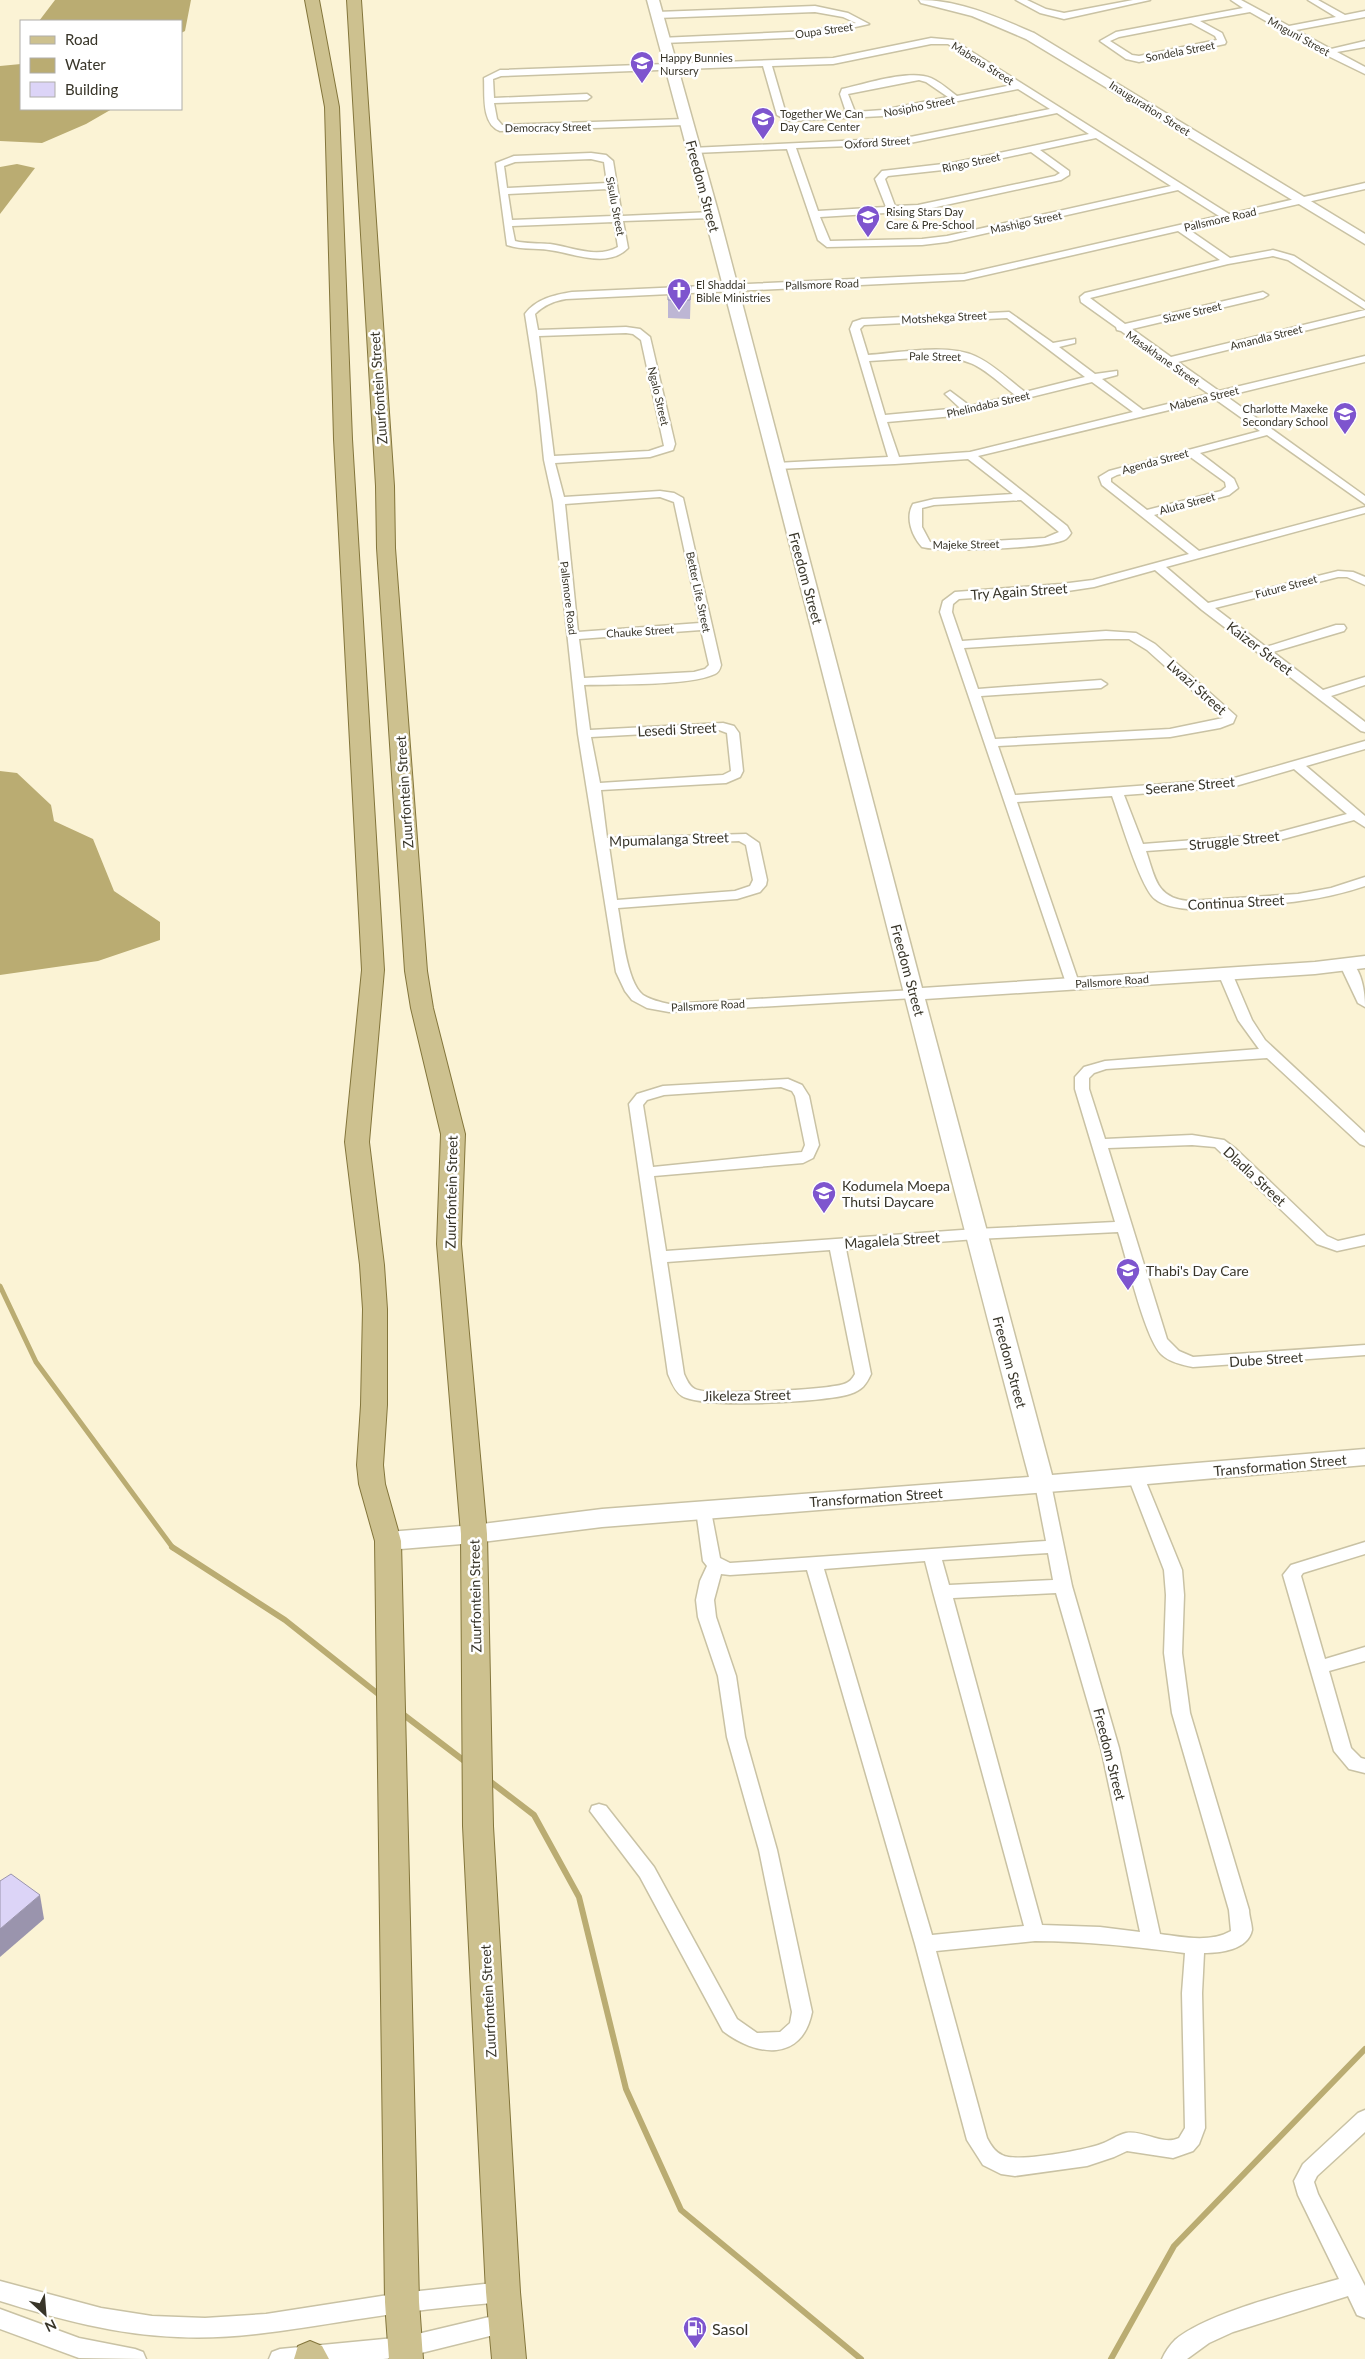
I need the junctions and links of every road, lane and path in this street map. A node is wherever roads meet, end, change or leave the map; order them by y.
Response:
1 (312, 0) edge
2 (354, 0) edge
3 (925, 0) edge
4 (1020, 0) edge
5 (1146, 0) edge
6 (1235, 0) edge
7 (1312, 0) edge
8 (655, 8) edge
9 (1250, 8) junction
10 (1365, 14) edge
11 (1344, 18) junction
12 (1192, 20) junction
13 (1287, 29) junction
14 (663, 40) junction
15 (1365, 44) edge
16 (1327, 52) junction
17 (767, 64) junction
18 (672, 67) junction
19 (1365, 71) edge
20 (1019, 86) junction
21 (587, 97) dead end
22 (956, 99) junction
23 (489, 101) junction
24 (1058, 110) junction
25 (852, 116) junction
26 (685, 122) junction
27 (1096, 135) junction
28 (792, 146) junction
29 (1032, 149) junction
30 (694, 150) junction
31 (612, 186) junction
32 (1365, 186) edge
33 (1178, 187) junction
34 (503, 190) junction
35 (1300, 201) junction
36 (892, 210) junction
37 (816, 214) junction
38 (712, 215) junction
39 (1227, 217) junction
40 (618, 219) junction
41 (508, 223) junction
42 (1180, 228) junction
43 (1365, 240) edge
44 (1228, 261) junction
45 (729, 288) junction
46 (1365, 292) edge
47 (1263, 295) dead end
48 (1350, 296) junction
49 (1365, 306) edge
50 (1365, 313) edge
51 (1121, 328) junction
52 (533, 333) junction
53 (1071, 341) dead end
54 (1051, 346) junction
55 (864, 358) junction
56 (1365, 359) edge
57 (1167, 361) junction
58 (1113, 373) dead end
59 (1094, 378) junction
60 (950, 394) dead end
61 (1216, 395) junction
62 (1023, 396) junction
63 (969, 410) junction
64 (1142, 414) junction
65 (881, 419) junction
66 (1267, 432) junction
67 (1191, 452) junction
68 (970, 455) junction
69 (549, 460) junction
70 (895, 460) junction
71 (776, 466) junction
72 (1021, 496) junction
73 (560, 501) junction
74 (1365, 502) edge
75 (1365, 510) edge
76 (1145, 514) junction
77 (1197, 554) junction
78 (1156, 566) junction
79 (1365, 582) edge
80 (1206, 607) junction
81 (706, 626) junction
82 (1340, 628) dead end
83 (574, 636) junction
84 (957, 645) junction
85 (1264, 651) junction
86 (1365, 681) edge
87 (578, 682) junction
88 (1101, 684) dead end
89 (973, 693) junction
90 (1321, 695) junction
91 (1365, 728) edge
92 (584, 734) junction
93 (990, 743) junction
94 (1365, 745) edge
95 (1296, 765) junction
96 (594, 787) junction
97 (1117, 792) junction
98 (1010, 799) junction
99 (1361, 820) edge
100 (601, 842) junction
101 (1139, 848) junction
102 (1365, 881) edge
103 (612, 904) junction
104 (1356, 964) edge
105 (1225, 973) junction
106 (1072, 983) junction
107 (914, 994) junction
108 (1365, 1003) edge
109 (1269, 1052) junction
110 (1365, 1140) edge
111 (1100, 1144) junction
112 (646, 1172) junction
113 (1125, 1227) junction
114 (976, 1234) junction
115 (1365, 1240) edge
116 (837, 1244) junction
117 (660, 1257) junction
118 (1365, 1350) edge
119 (1365, 1457) edge
120 (1136, 1477) junction
121 (1043, 1484) junction
122 (704, 1510) junction
123 (474, 1534) junction
124 (388, 1541) junction
125 (1056, 1546) junction
126 (1365, 1548) edge
127 (932, 1554) junction
128 (814, 1564) junction
129 (716, 1565) junction
130 (1063, 1586) junction
131 (942, 1592) junction
132 (1365, 1654) edge
133 (1318, 1668) junction
134 (1365, 1766) edge
135 (599, 1811) dead end
136 (1036, 1933) junction
137 (1152, 1942) junction
138 (925, 1944) junction
139 (1195, 1946) junction
140 (1365, 2119) edge
141 (1352, 2285) junction
142 (0, 2292) edge
143 (503, 2292) junction
144 (402, 2302) junction
145 (1365, 2308) edge
146 (0, 2319) edge
147 (506, 2323) junction
148 (406, 2353) edge
149 (301, 2358) edge
150 (135, 2359) edge
151 (509, 2359) edge
152 (1173, 2359) edge

1 - 124 main road
2 - 123 main road, Zuurfontein Street
3 - 35 street, Inauguration Street
4 - 5 street
6 - 9 street, Mnguni Street
7 - 11 street
8 - 14 street, Freedom Street
8 - 14 street, Oupa Street
9 - 12 street, Sondela Street
9 - 13 street, Mnguni Street
10 - 11 street
11 - 13 street
12 - 12 street, Sondela Street
13 - 16 street, Mnguni Street
14 - 18 street, Freedom Street
15 - 16 street
16 - 19 street, Mnguni Street
17 - 18 street, Mabena Street
17 - 20 street, Mabena Street
17 - 25 street, Nosipho Street
18 - 23 street, Democracy Street
18 - 26 street, Freedom Street
20 - 22 street, Nosipho Street
20 - 24 street, Mabena Street
21 - 23 street
22 - 25 street, Nosipho Street
22 - 25 street
23 - 26 street, Democracy Street
24 - 27 street, Mabena Street
24 - 28 street, Oxford Street
26 - 30 street, Freedom Street
27 - 29 street, Ringo Street
27 - 33 street, Mabena Street
28 - 30 street, Oxford Street
28 - 37 street, Mashigo Street
29 - 36 street, Ringo Street
29 - 36 street
30 - 38 street, Freedom Street
31 - 34 street
31 - 34 street, Sisulu Street
31 - 40 street, Sisulu Street
32 - 35 street, Pallsmore Road
33 - 37 street, Mashigo Street
33 - 39 street, Mabena Street
34 - 41 street, Sisulu Street
35 - 39 street, Pallsmore Road
35 - 43 street, Inauguration Street
36 - 37 street
38 - 40 street
38 - 45 street, Freedom Street
39 - 42 street, Pallsmore Road
40 - 41 street
40 - 41 street, Sisulu Street
42 - 44 street
42 - 45 street, Pallsmore Road
44 - 48 street, Masakhane Street
44 - 51 street, Masakhane Street
45 - 52 street, Pallsmore Road
45 - 71 street, Freedom Street
46 - 48 street
47 - 51 street, Sizwe Street
48 - 49 street
50 - 57 street, Amandla Street
51 - 57 street, Masakhane Street
52 - 69 street, Pallsmore Road
52 - 69 street, Ngalo Street
53 - 54 street
54 - 55 street, Motshekga Street
54 - 59 street, Motshekga Street
55 - 62 street, Pale Street
55 - 65 street, Motshekga Street
56 - 61 street, Mabena Street
57 - 61 street, Masakhane Street
58 - 59 street, Phelindaba Street
59 - 62 street, Phelindaba Street
59 - 64 street, Motshekga Street
60 - 63 street
61 - 64 street, Mabena Street
61 - 66 street, Masakhane Street
62 - 63 street, Phelindaba Street
63 - 65 street, Phelindaba Street
64 - 68 street, Mabena Street
65 - 70 street, Motshekga Street
66 - 67 street, Agenda Street
66 - 74 street, Masakhane Street
67 - 76 street, Agenda Street
67 - 76 street, Aluta Street
68 - 70 street, Mabena Street
68 - 72 street, Majeke Street
69 - 73 street, Pallsmore Road
70 - 71 street, Mabena Street
71 - 107 street, Freedom Street
72 - 72 street, Majeke Street
73 - 81 street, Better Life Street
73 - 83 street, Pallsmore Road
75 - 77 street, Try Again Street
76 - 77 street, Agenda Street
77 - 78 street, Try Again Street
78 - 80 street, Kaizer Street
78 - 84 street, Try Again Street
79 - 80 street, Future Street
80 - 85 street, Kaizer Street
81 - 83 street, Chauke Street
81 - 87 street, Better Life Street
82 - 85 street
83 - 87 street, Pallsmore Road
84 - 89 street, Try Again Street
84 - 93 street, Lwazi Street
85 - 90 street, Kaizer Street
86 - 90 street
87 - 92 street, Pallsmore Road
88 - 89 street
89 - 93 street, Try Again Street
90 - 91 street, Kaizer Street
92 - 96 street, Pallsmore Road
92 - 96 street, Lesedi Street
93 - 98 street, Try Again Street
94 - 95 street, Seerane Street
95 - 97 street, Seerane Street
95 - 99 street
96 - 100 street, Pallsmore Road
97 - 98 street, Seerane Street
97 - 101 street, Continua Street
98 - 106 street, Try Again Street
99 - 101 street, Struggle Street
100 - 103 street, Pallsmore Road
100 - 103 street, Mpumalanga Street
101 - 102 street, Continua Street
103 - 107 street, Pallsmore Road
104 - 105 street, Pallsmore Road
104 - 108 street
105 - 106 street, Pallsmore Road
105 - 109 street
106 - 107 street, Pallsmore Road
107 - 114 street, Freedom Street
109 - 110 street
109 - 111 street
111 - 113 street
111 - 115 street, Dladla Street
112 - 112 street, Jikeleza Street
112 - 117 street, Jikeleza Street
113 - 114 street, Magalela Street
113 - 118 street, Dube Street
114 - 116 street, Magalela Street
114 - 121 street, Freedom Street
116 - 117 street, Magalela Street
116 - 117 street, Jikeleza Street
119 - 120 street, Transformation Street
120 - 121 street, Transformation Street
120 - 139 street
121 - 122 street, Transformation Street
121 - 125 street, Freedom Street
122 - 123 street, Transformation Street
122 - 129 street
123 - 124 street, Transformation Street
123 - 143 main road, Zuurfontein Street
124 - 144 main road
125 - 127 street
125 - 130 street, Freedom Street
126 - 133 street
127 - 128 street
127 - 131 street
128 - 129 street
128 - 138 street
129 - 135 street
130 - 131 street
130 - 137 street, Freedom Street
131 - 136 street
132 - 133 street
133 - 134 street
136 - 137 street
136 - 138 street
137 - 139 street
138 - 139 street
140 - 141 street
141 - 145 street
141 - 152 street
142 - 144 street
143 - 144 street
143 - 147 main road, Zuurfontein Street
144 - 148 main road
146 - 150 street
147 - 148 street
147 - 151 main road, Zuurfontein Street
148 - 149 street

